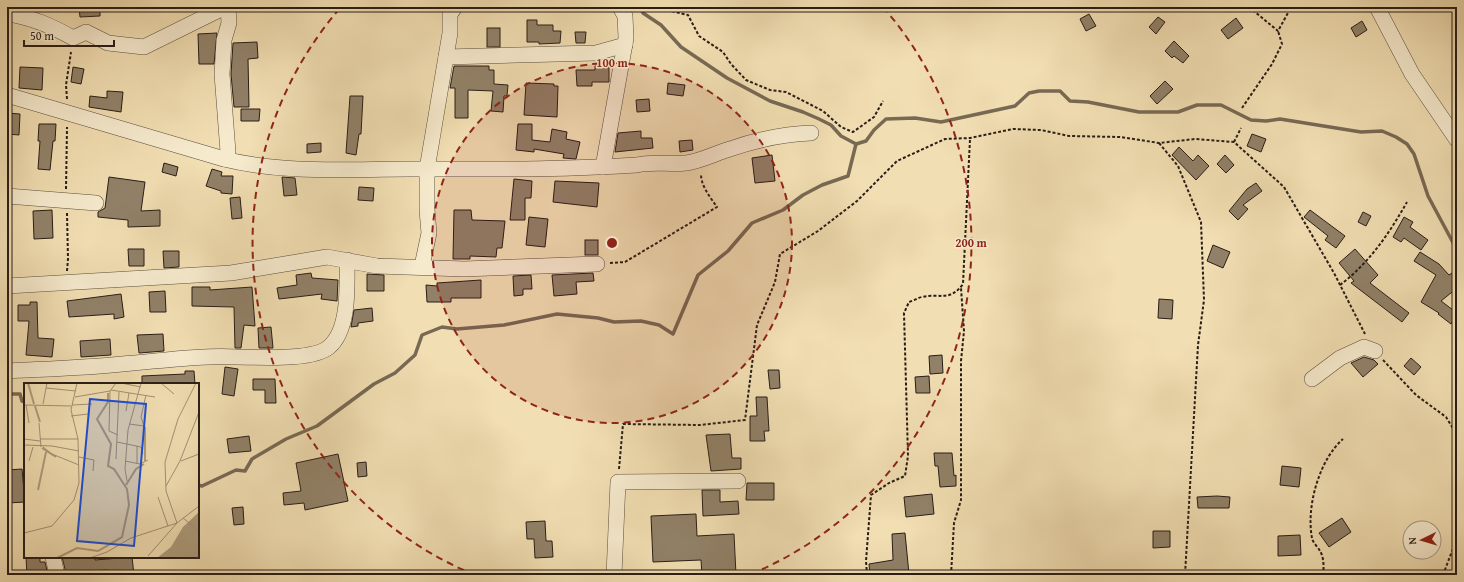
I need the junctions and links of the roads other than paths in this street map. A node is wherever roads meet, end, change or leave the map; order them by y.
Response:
1 (226, 7) edge
2 (455, 7) edge
3 (620, 7) edge
4 (1377, 7) edge
5 (7, 14) edge
6 (625, 45) junction
7 (446, 56) junction
8 (7, 95) edge
9 (811, 133) dead end
10 (1457, 140) edge
11 (224, 159) junction
12 (604, 167) junction
13 (427, 169) junction
14 (7, 196) edge
15 (96, 203) dead end
16 (347, 260) junction
17 (597, 264) road end
18 (422, 266) junction
19 (7, 286) edge
20 (1375, 351) road end
21 (7, 371) edge
22 (1312, 379) dead end
23 (738, 481) dead end
24 (53, 558) edge
25 (57, 575) edge
26 (614, 575) edge

1 - 5 street
1 - 11 street
2 - 7 street
3 - 6 street
4 - 10 street
6 - 7 street
6 - 12 street
7 - 13 street
8 - 11 street
9 - 12 street
11 - 13 street
12 - 13 street
13 - 18 street
14 - 15 street
16 - 18 street
16 - 19 street
16 - 21 street
17 - 18 street
20 - 22 street
23 - 26 street
24 - 25 street

